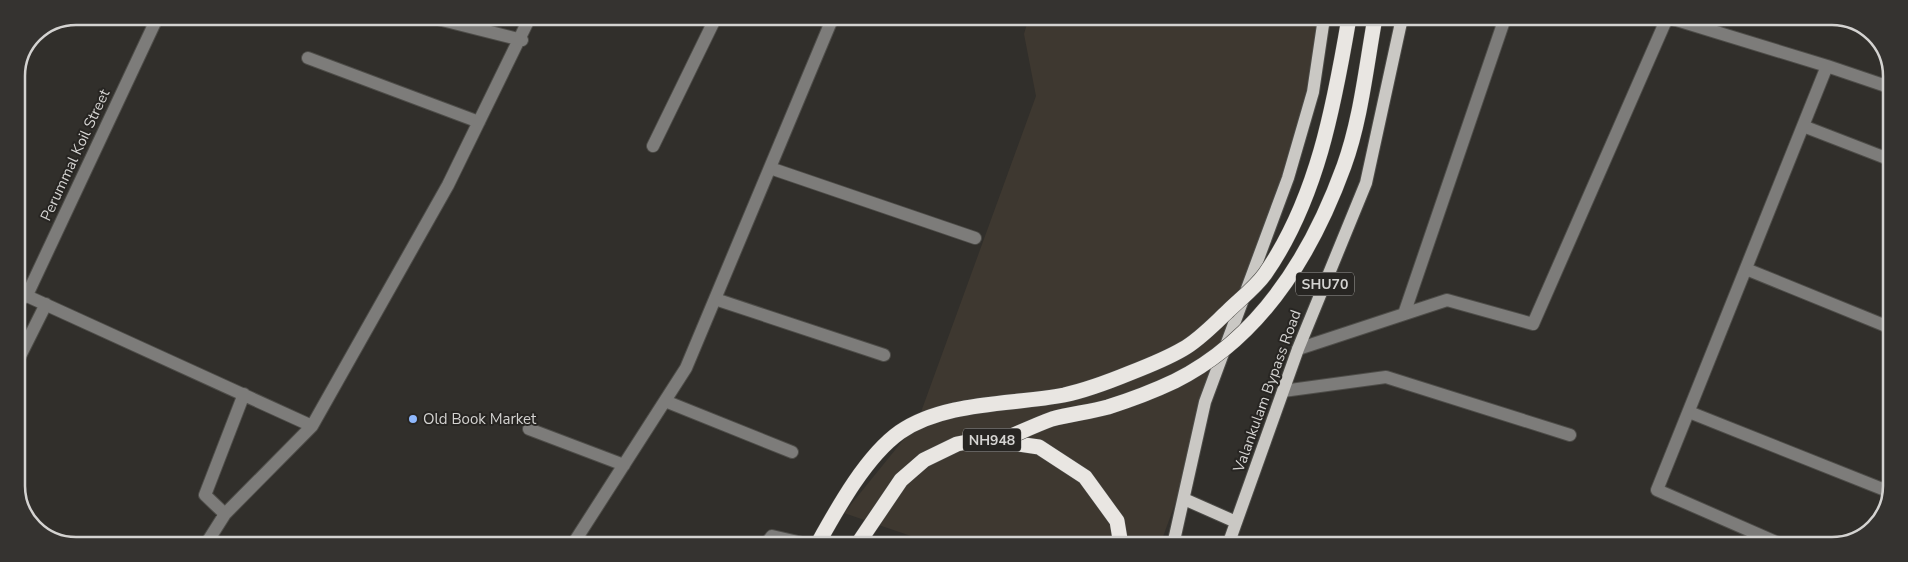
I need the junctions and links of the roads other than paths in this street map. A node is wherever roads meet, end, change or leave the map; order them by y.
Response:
1 (154, 25) edge
2 (463, 25) edge
3 (527, 25) edge
4 (712, 25) edge
5 (830, 25) edge
6 (1323, 25) edge
7 (1348, 25) edge
8 (1374, 25) edge
9 (1400, 25) edge
10 (1503, 25) edge
11 (1666, 25) edge
12 (1692, 25) edge
13 (521, 39) junction
14 (308, 58) dead end
15 (1827, 66) junction
16 (1883, 85) edge
17 (479, 122) junction
18 (1803, 126) junction
19 (653, 146) dead end
20 (1883, 157) edge
21 (770, 168) junction
22 (974, 238) dead end
23 (1746, 269) junction
24 (25, 286) edge
25 (25, 298) edge
26 (715, 299) junction
27 (46, 304) junction
28 (1404, 314) junction
29 (1883, 325) edge
30 (25, 346) edge
31 (1298, 349) junction
32 (884, 355) dead end
33 (1283, 391) junction
34 (244, 394) junction
35 (665, 401) junction
36 (1689, 412) junction
37 (312, 426) junction
38 (529, 429) dead end
39 (1570, 435) dead end
40 (1000, 442) junction
41 (792, 452) dead end
42 (624, 465) junction
43 (1883, 489) edge
44 (1184, 499) junction
45 (225, 514) junction
46 (1236, 522) junction
47 (210, 537) edge
48 (578, 537) edge
49 (821, 537) edge
50 (862, 537) edge
51 (1120, 537) edge
52 (1175, 537) edge
53 (1231, 537) edge
54 (1764, 537) edge

1 - 24 street, Perummal Koil Street
2 - 13 street
3 - 13 street
4 - 19 street
5 - 21 street
6 - 44 main road
7 - 49 highway, bridge
8 - 40 highway, bridge
9 - 31 main road, Valankulam Bypass Road / SHU70
10 - 28 street
11 - 28 street
12 - 15 street
13 - 17 street
14 - 17 street
15 - 16 street
15 - 18 street
17 - 37 street
18 - 20 street
18 - 23 street
21 - 22 street
21 - 26 street
23 - 29 street
23 - 36 street
25 - 27 street
26 - 32 street
26 - 35 street
27 - 30 street
27 - 34 street
28 - 31 street
31 - 33 main road, Valankulam Bypass Road / SHU70
33 - 39 street
33 - 46 main road, Valankulam Bypass Road / SHU70
34 - 37 street
34 - 45 street
35 - 41 street
35 - 42 street
36 - 43 street
36 - 54 street
37 - 45 street
38 - 42 street
40 - 50 highway, NH948
40 - 51 highway, NH948
42 - 48 street
44 - 46 main road
44 - 52 main road
45 - 47 street
46 - 53 main road, Valankulam Bypass Road / SHU70

